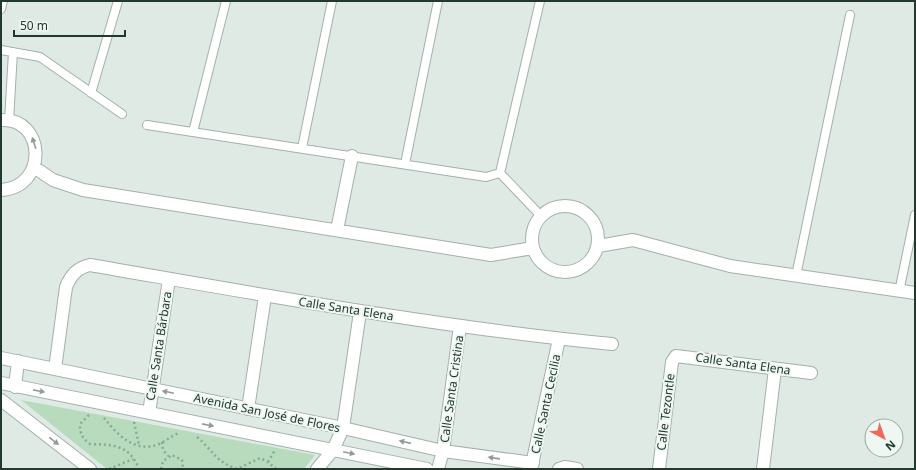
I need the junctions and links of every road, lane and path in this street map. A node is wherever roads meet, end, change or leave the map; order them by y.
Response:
1 (3, 1) edge
2 (118, 1) edge
3 (226, 1) edge
4 (332, 1) edge
5 (438, 1) edge
6 (540, 1) edge
7 (1, 9) edge
8 (850, 15) dead end
9 (1, 50) edge
10 (13, 52) junction
11 (92, 93) junction
12 (122, 114) dead end
13 (5, 120) edge
14 (147, 125) dead end
15 (193, 132) junction
16 (302, 148) junction
17 (352, 156) junction
18 (405, 164) junction
19 (34, 167) junction
20 (500, 174) junction
21 (1, 190) edge
22 (915, 214) edge
23 (541, 216) junction
24 (337, 230) junction
25 (598, 246) junction
26 (533, 248) junction
27 (796, 276) junction
28 (169, 279) junction
29 (899, 292) junction
30 (915, 293) edge
31 (265, 296) junction
32 (360, 312) junction
33 (460, 326) junction
34 (559, 339) junction
35 (612, 344) dead end
36 (676, 356) joint
37 (1, 358) edge
38 (18, 361) junction
39 (55, 369) junction
40 (775, 369) junction
41 (811, 373) dead end
42 (1, 383) edge
43 (15, 386) junction
44 (152, 389) junction
45 (1, 400) edge
46 (248, 408) junction
47 (132, 410) junction
48 (149, 413) junction
49 (92, 414) dead end
50 (101, 415) dead end
51 (343, 428) junction
52 (185, 433) dead end
53 (195, 435) dead end
54 (162, 442) junction
55 (139, 445) junction
56 (333, 450) junction
57 (443, 451) junction
58 (168, 456) junction
59 (133, 459) junction
60 (228, 465) junction
61 (532, 466) edge
62 (90, 469) edge
63 (109, 469) edge
64 (139, 469) edge
65 (162, 469) edge
66 (183, 469) edge
67 (227, 469) edge
68 (276, 469) edge
69 (317, 469) edge
70 (427, 469) edge
71 (438, 469) edge
72 (559, 469) edge
73 (577, 469) edge
74 (659, 469) edge
75 (763, 469) edge

1 - 7 lane
2 - 11 lane
3 - 15 lane
4 - 16 lane
5 - 18 lane
6 - 20 lane
8 - 27 lane
9 - 10 lane
10 - 11 lane
10 - 13 lane
11 - 12 lane
19 -> 13 street
14 - 15 lane
15 - 16 lane
16 - 17 lane
17 - 18 lane
17 - 24 street
18 - 20 lane
19 - 21 street
19 - 24 street
20 - 23 lane
22 - 29 lane
23 - 25 street
23 - 26 street
24 - 26 street
25 - 26 street
25 - 27 street
27 - 29 street
28 - 31 street, Calle Santa Elena
28 - 39 street, Calle Santa Elena
28 - 44 street, Calle Santa Bárbara
29 - 30 street
31 - 32 street, Calle Santa Elena
31 - 46 street
32 - 33 street, Calle Santa Elena
32 - 51 street
33 - 34 street, Calle Santa Elena
33 - 57 street, Calle Santa Cristina
34 - 35 street, Calle Santa Elena
34 - 61 street, Calle Santa Cecilia
36 - 40 street, Calle Santa Elena
36 - 74 street, Calle Tezontle
37 - 38 street, Avenida San José de Flores
38 - 39 street, Avenida San José de Flores
38 - 43 street
39 - 44 street, Avenida San José de Flores
40 - 41 street, Calle Santa Elena
40 - 75 street
42 - 43 street, Avenida San José de Flores
43 -> 47 street, Avenida San José de Flores
46 -> 44 street, Avenida San José de Flores
44 - 48 street, Calle Santa Bárbara
45 -> 62 street
46 - 51 street, Avenida San José de Flores
47 - 48 street, Avenida San José de Flores
47 - 55 path
48 -> 56 street, Avenida San José de Flores
49 - 59 path
50 - 55 path
51 - 56 street
57 -> 51 street, Avenida San José de Flores
52 - 54 path
53 - 60 path
54 - 55 path
54 - 58 path
56 - 69 street
56 -> 70 street, Avenida San José de Flores
61 -> 57 street, Avenida San José de Flores
57 - 71 street, Calle Santa Cristina
58 - 65 path
58 - 66 path
59 - 63 path
59 - 64 path
60 - 67 path
60 - 68 path
72 - 73 street

